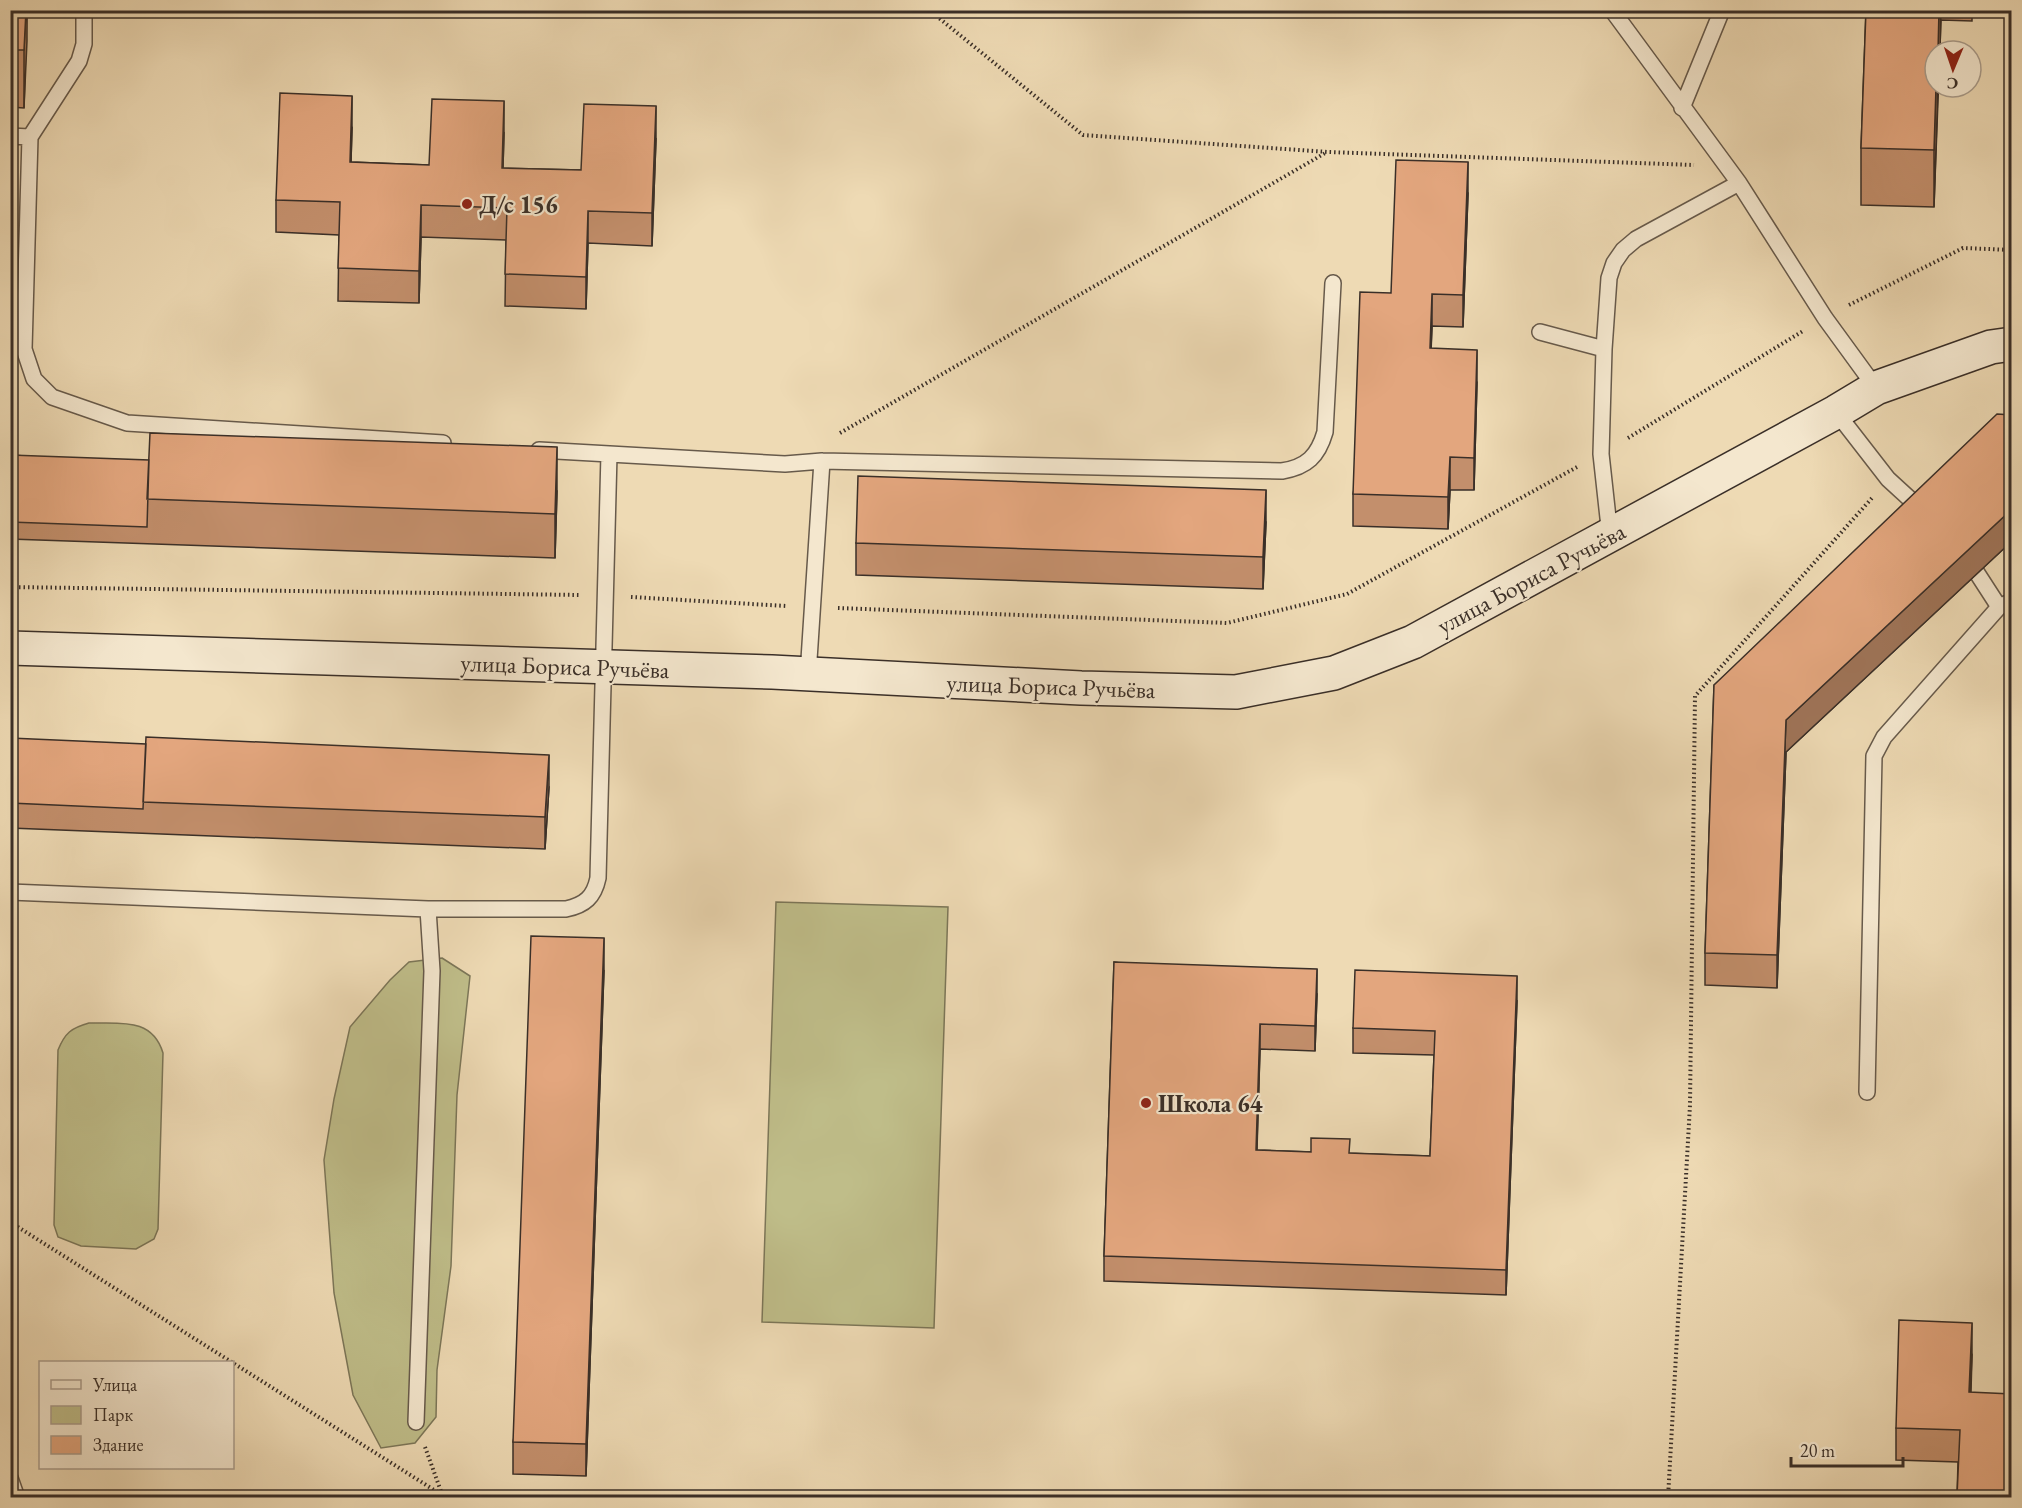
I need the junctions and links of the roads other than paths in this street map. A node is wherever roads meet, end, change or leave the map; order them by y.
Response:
1 (84, 10) edge
2 (1612, 10) edge
3 (1722, 10) edge
4 (1682, 108) junction
5 (10, 136) edge
6 (30, 137) junction
7 (1739, 183) junction
8 (1333, 283) dead end
9 (1540, 332) dead end
10 (2012, 344) edge
11 (1604, 349) junction
12 (1876, 388) junction
13 (1836, 412) junction
14 (456, 444) edge
15 (526, 449) edge
16 (609, 454) junction
17 (822, 461) junction
18 (1926, 514) edge
19 (1610, 536) junction
20 (1977, 573) edge
21 (2005, 604) edge
22 (10, 648) edge
23 (605, 668) junction
24 (808, 675) junction
25 (10, 892) edge
26 (428, 909) junction
27 (1867, 1092) dead end
28 (416, 1422) road end
29 (10, 1478) edge
30 (17, 1497) edge

1 - 6 lane
2 - 4 lane
3 - 4 lane
4 - 7 lane
5 - 6 lane
6 - 14 lane
7 - 11 lane
7 - 12 lane
8 - 17 lane
9 - 11 lane
10 - 12 street, улица Бориса Ручьёва
11 - 19 lane
12 - 13 street, улица Бориса Ручьёва
13 - 18 lane
13 - 19 street, улица Бориса Ручьёва
15 - 16 lane
16 - 17 lane
16 - 23 lane
17 - 24 lane
19 - 24 street, улица Бориса Ручьёва
20 - 21 lane
21 - 27 lane
22 - 23 street, улица Бориса Ручьёва
23 - 24 street, улица Бориса Ручьёва
23 - 26 lane
25 - 26 lane
26 - 28 lane
29 - 30 lane

